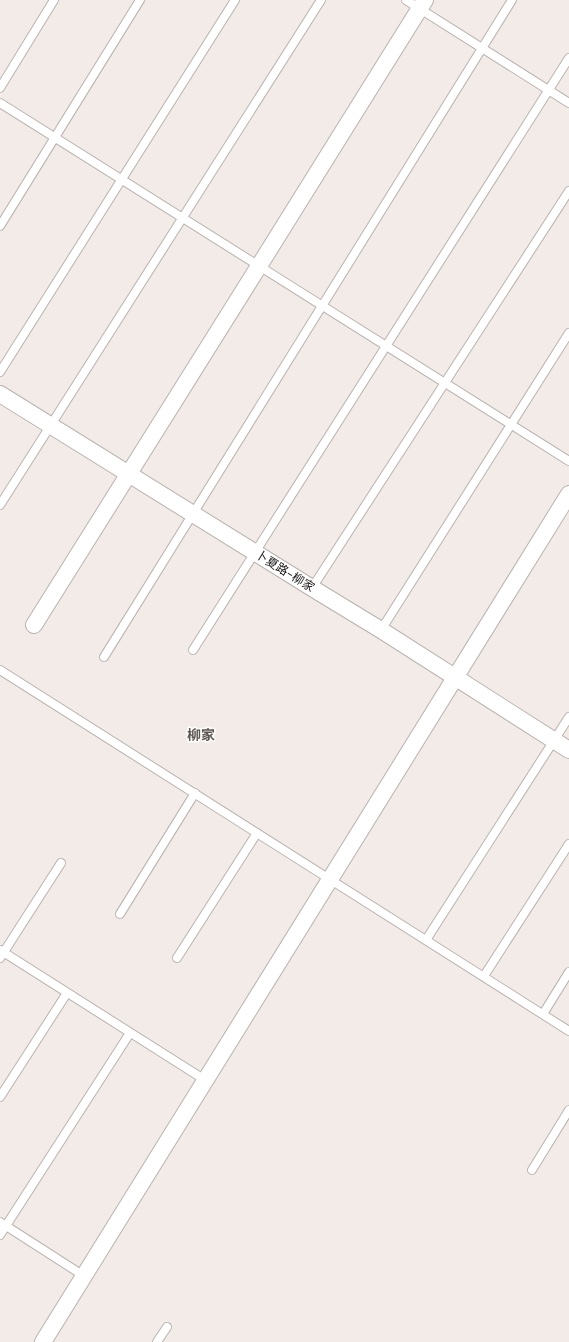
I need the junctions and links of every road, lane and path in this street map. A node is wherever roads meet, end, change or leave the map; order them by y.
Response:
1 (54, 0) edge
2 (140, 0) edge
3 (235, 0) edge
4 (321, 0) edge
5 (406, 0) edge
6 (512, 0) edge
7 (422, 4) edge
8 (483, 49) junction
9 (569, 58) edge
10 (0, 88) edge
11 (548, 90) junction
12 (0, 103) edge
13 (569, 103) edge
14 (55, 138) junction
15 (122, 179) junction
16 (569, 191) edge
17 (183, 218) junction
18 (0, 226) edge
19 (260, 266) junction
20 (323, 306) junction
21 (569, 333) edge
22 (386, 345) junction
23 (0, 372) edge
24 (445, 383) junction
25 (0, 394) edge
26 (511, 424) junction
27 (51, 425) junction
28 (569, 461) edge
29 (128, 474) junction
30 (569, 494) edge
31 (0, 505) edge
32 (193, 514) junction
33 (255, 553) junction
34 (312, 588) junction
35 (34, 624) dead end
36 (381, 630) junction
37 (193, 650) dead end
38 (104, 657) dead end
39 (0, 670) edge
40 (455, 677) junction
41 (569, 717) edge
42 (554, 740) junction
43 (569, 750) edge
44 (195, 794) junction
45 (257, 833) junction
46 (569, 844) edge
47 (61, 863) dead end
48 (330, 879) junction
49 (120, 914) dead end
50 (426, 940) junction
51 (1, 954) edge
52 (177, 958) dead end
53 (569, 972) edge
54 (484, 976) junction
55 (67, 993) junction
56 (543, 1014) junction
57 (569, 1031) edge
58 (130, 1033) junction
59 (205, 1080) junction
60 (0, 1097) edge
61 (569, 1110) edge
62 (532, 1170) dead end
63 (3, 1224) edge
64 (0, 1236) edge
65 (84, 1276) junction
66 (167, 1327) dead end
67 (43, 1342) edge
68 (157, 1342) edge

1 - 10 lane
2 - 14 lane
3 - 15 lane
4 - 17 lane
5 - 7 lane
6 - 8 lane
7 - 8 lane
7 - 19 street
8 - 11 lane
8 - 20 lane
9 - 11 lane
11 - 13 lane
11 - 22 lane
12 - 14 lane
14 - 15 lane
14 - 18 lane
15 - 17 lane
15 - 23 lane
16 - 24 lane
17 - 19 lane
17 - 27 lane
19 - 20 lane
19 - 29 street
20 - 22 lane
20 - 32 lane
21 - 26 lane
22 - 24 lane
22 - 33 lane
24 - 26 lane
24 - 34 lane
25 - 27 street, 卜夏路-柳家
26 - 28 lane
26 - 36 lane
27 - 29 street, 卜夏路-柳家
27 - 31 lane
29 - 32 street, 卜夏路-柳家
29 - 35 street
30 - 40 street
32 - 33 street, 卜夏路-柳家
32 - 38 lane
33 - 34 street, 卜夏路-柳家
33 - 37 lane
34 - 36 street, 卜夏路-柳家
36 - 40 street, 卜夏路-柳家
39 - 44 lane
40 - 42 street, 卜夏路-柳家
40 - 48 street
41 - 42 lane
42 - 43 street, 卜夏路-柳家
42 - 50 lane
44 - 45 lane
44 - 49 lane
45 - 48 lane
45 - 52 lane
46 - 54 lane
47 - 51 lane
48 - 50 lane
48 - 59 street
50 - 54 lane
51 - 55 lane
53 - 56 lane
54 - 56 lane
55 - 58 lane
55 - 60 lane
56 - 57 lane
58 - 59 lane
58 - 63 lane
59 - 65 street
61 - 62 lane
63 - 64 lane
63 - 65 lane
65 - 67 street
66 - 68 lane

